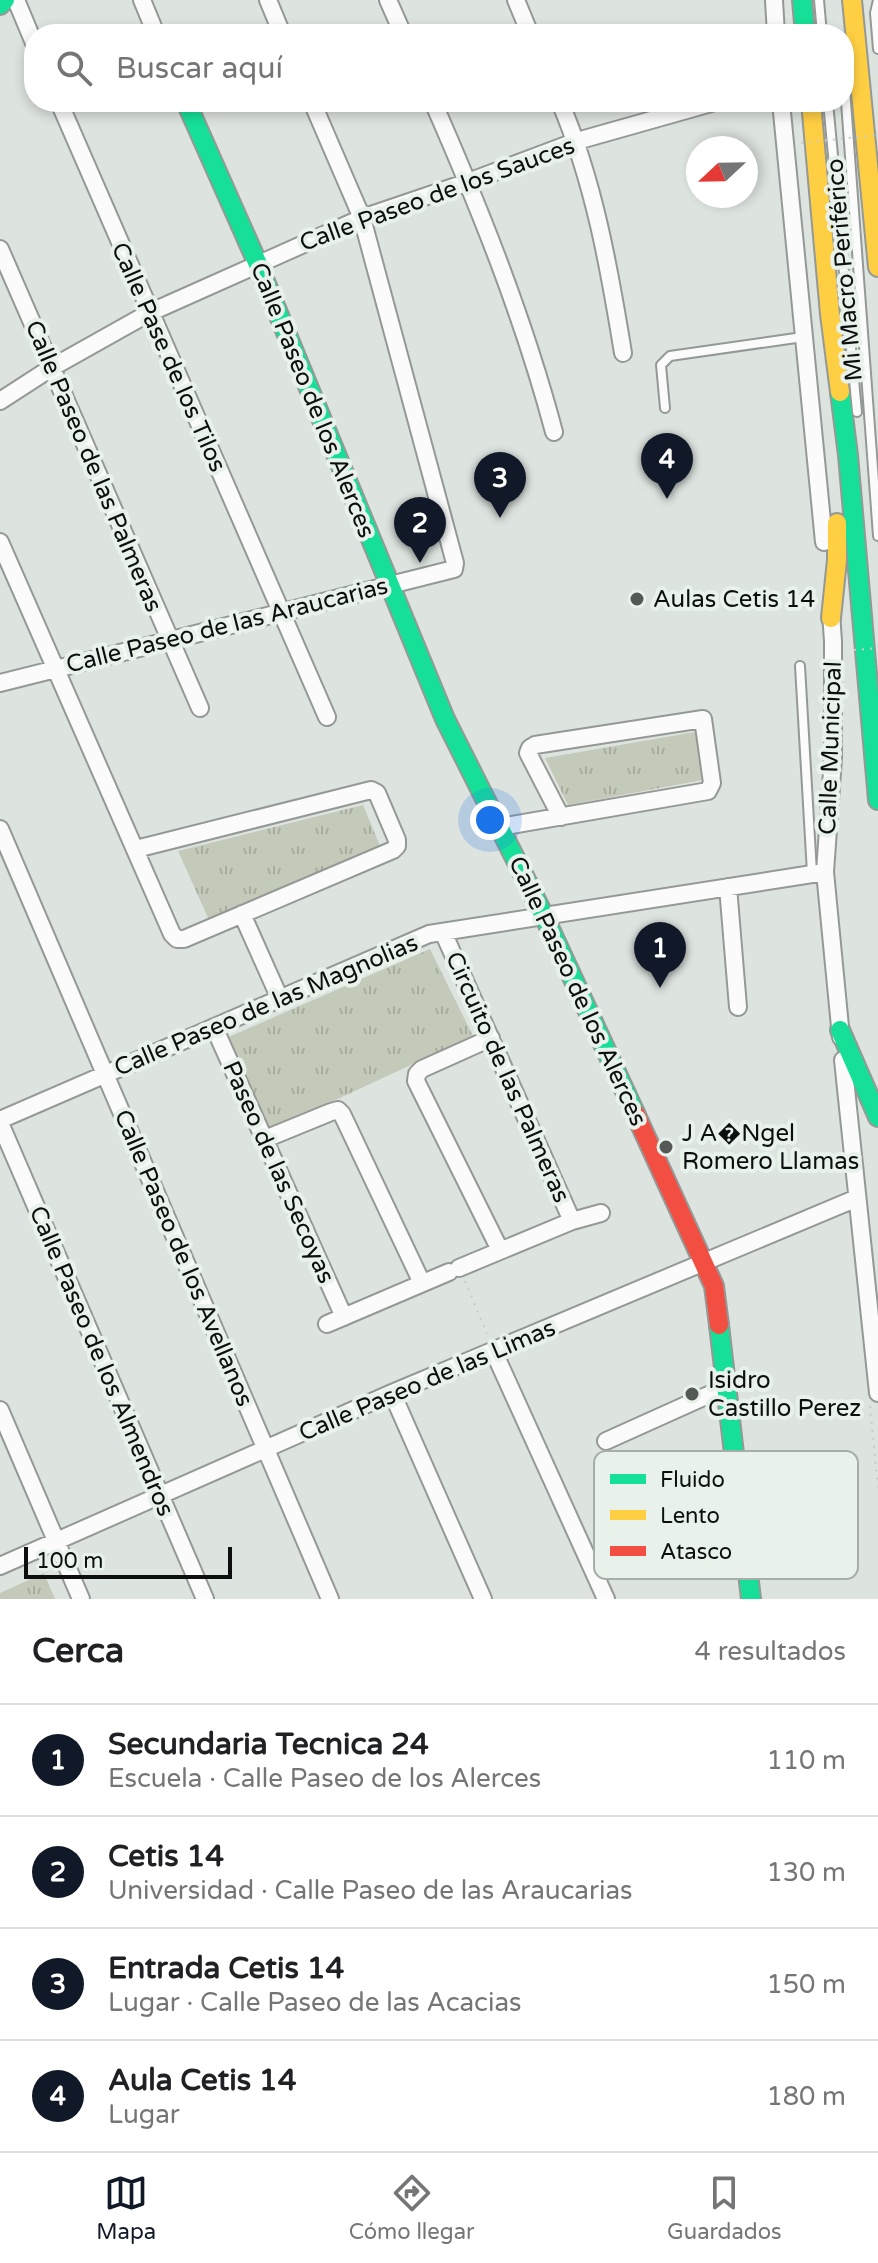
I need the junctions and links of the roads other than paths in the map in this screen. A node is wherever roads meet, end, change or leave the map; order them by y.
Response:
1 (5, 0) edge
2 (16, 0) edge
3 (142, 0) edge
4 (268, 0) edge
5 (388, 0) edge
6 (516, 0) edge
7 (774, 0) edge
8 (802, 0) edge
9 (819, 0) edge
10 (852, 0) edge
11 (878, 0) edge
12 (0, 5) edge
13 (26, 24) edge
14 (152, 24) edge
15 (278, 24) edge
16 (399, 24) edge
17 (526, 24) edge
18 (775, 24) edge
19 (804, 24) edge
20 (821, 24) edge
21 (878, 49) edge
22 (63, 112) edge
23 (190, 112) edge
24 (316, 112) edge
25 (437, 112) edge
26 (564, 112) edge
27 (680, 112) edge
28 (782, 112) edge
29 (812, 112) edge
30 (829, 112) edge
31 (846, 112) edge
32 (577, 141) junction
33 (468, 182) junction
34 (362, 218) junction
35 (0, 249) edge
36 (257, 262) junction
37 (878, 267) edge
38 (149, 313) junction
39 (830, 314) junction
40 (804, 337) junction
41 (623, 353) dead end
42 (51, 368) junction
43 (0, 401) edge
44 (665, 408) dead end
45 (859, 425) dead end
46 (554, 432) dead end
47 (862, 456) dead end
48 (874, 536) edge
49 (0, 542) edge
50 (390, 584) junction
51 (282, 611) junction
52 (831, 618) junction
53 (169, 639) junction
54 (800, 666) dead end
55 (54, 668) junction
56 (0, 683) edge
57 (200, 708) dead end
58 (327, 717) dead end
59 (878, 800) edge
60 (561, 817) junction
61 (500, 827) junction
62 (0, 829) edge
63 (136, 849) junction
64 (818, 873) junction
65 (728, 887) junction
66 (242, 914) junction
67 (544, 916) junction
68 (443, 932) junction
69 (280, 999) junction
70 (738, 1007) dead end
71 (214, 1027) junction
72 (840, 1030) junction
73 (491, 1038) junction
74 (105, 1074) junction
75 (878, 1117) edge
76 (0, 1121) edge
77 (265, 1139) junction
78 (857, 1198) junction
79 (601, 1213) dead end
80 (572, 1221) junction
81 (500, 1250) junction
82 (704, 1262) junction
83 (422, 1283) junction
84 (344, 1317) junction
85 (327, 1324) dead end
86 (494, 1352) junction
87 (726, 1387) junction
88 (392, 1393) junction
89 (878, 1393) edge
90 (0, 1410) edge
91 (606, 1441) dead end
92 (266, 1448) junction
93 (734, 1451) edge
94 (161, 1497) junction
95 (57, 1542) junction
96 (0, 1566) edge
97 (594, 1573) edge
98 (597, 1579) edge
99 (749, 1579) edge
100 (81, 1599) edge
101 (205, 1599) edge
102 (330, 1599) edge
103 (483, 1599) edge
104 (606, 1599) edge
105 (751, 1599) edge

1 - 12 main road
2 - 13 street
3 - 14 street
4 - 15 street
5 - 16 street
6 - 17 street
7 - 18 street
8 - 19 main road
9 - 20 lane
10 - 37 main road
11 - 21 lane
22 - 38 street, Calle Pase de los Tilos
23 - 36 main road, Calle Paseo de los Alerces
24 - 34 street
25 - 33 street
26 - 32 street
27 - 32 street, Calle Paseo de los Sauces
28 - 40 street, Calle Municipal
29 - 39 main road
30 - 45 lane, Mi Macro Periférico
31 - 48 lane, Mi Macro Periférico
32 - 33 street, Calle Paseo de los Sauces
32 - 41 street
33 - 34 street, Calle Paseo de los Sauces
33 - 46 street
34 - 36 street, Calle Paseo de los Sauces
34 - 50 street, Calle Paseo de las Araucarias
35 - 42 street, Calle Paseo de las Palmeras
36 - 38 street, Calle Paseo de los Sauces
36 - 50 main road, Calle Paseo de los Alerces
38 - 42 street, Calle Paseo de los Sauces
38 - 51 street, Calle Pase de los Tilos
39 - 52 main road
39 - 59 main road
40 - 44 lane
40 - 52 street, Calle Municipal
42 - 43 street, Calle Paseo de los Sauces
42 - 53 street, Calle Paseo de las Palmeras
47 - 48 lane, Mi Macro Periférico
49 - 55 street
50 - 51 street, Calle Paseo de las Araucarias
50 - 61 main road, Calle Paseo de los Alerces
51 - 53 street, Calle Paseo de las Araucarias
51 - 58 street, Calle Pase de los Tilos
52 - 64 street, Calle Municipal
53 - 55 street, Calle Paseo de las Araucarias
53 - 57 street, Calle Paseo de las Palmeras
54 - 64 lane
55 - 56 street, Calle Paseo de las Araucarias
55 - 63 street
60 - 60 street
60 - 61 street
61 - 67 main road, Calle Paseo de los Alerces
62 - 74 street, Calle Paseo de los Avellanos
63 - 66 street
63 - 66 street
64 - 65 street, Calle Paseo de las Magnolias
64 - 72 street, Calle Municipal
65 - 67 street, Calle Paseo de las Magnolias
65 - 70 street
66 - 69 street
67 - 68 street, Calle Paseo de las Magnolias
67 - 82 main road, Calle Paseo de los Alerces
68 - 69 street, Calle Paseo de las Magnolias
68 - 73 street, Circuito de las Palmeras
69 - 71 street, Calle Paseo de las Magnolias
71 - 74 street, Calle Paseo de las Magnolias
71 - 77 street, Paseo de las Secoyas
72 - 75 main road
72 - 78 street, Calle Municipal
73 - 80 street, Circuito de las Palmeras
73 - 81 street
74 - 76 street, Calle Paseo de las Magnolias
74 - 92 street, Calle Paseo de los Avellanos
76 - 94 street, Calle Paseo de los Almendros
77 - 83 street
77 - 84 street, Paseo de las Secoyas
78 - 82 street, Calle Paseo de las Limas
78 - 89 street, Calle Municipal
79 - 80 street
80 - 81 street
81 - 83 street
82 - 86 street, Calle Paseo de las Limas
82 - 87 main road, Calle Paseo de los Alerces
83 - 84 street
84 - 85 street
86 - 88 street, Calle Paseo de las Limas
86 - 97 street
87 - 91 street
87 - 93 main road, Calle Paseo de los Alerces
88 - 92 street, Calle Paseo de las Limas
88 - 103 street
90 - 95 street
92 - 94 street, Calle Paseo de las Limas
92 - 102 street, Calle Paseo de los Avellanos
94 - 95 street, Calle Paseo de las Limas
94 - 101 street, Calle Paseo de los Almendros
95 - 96 street, Calle Paseo de las Limas
95 - 100 street
98 - 104 street
99 - 105 main road, Calle Paseo de los Alerces

